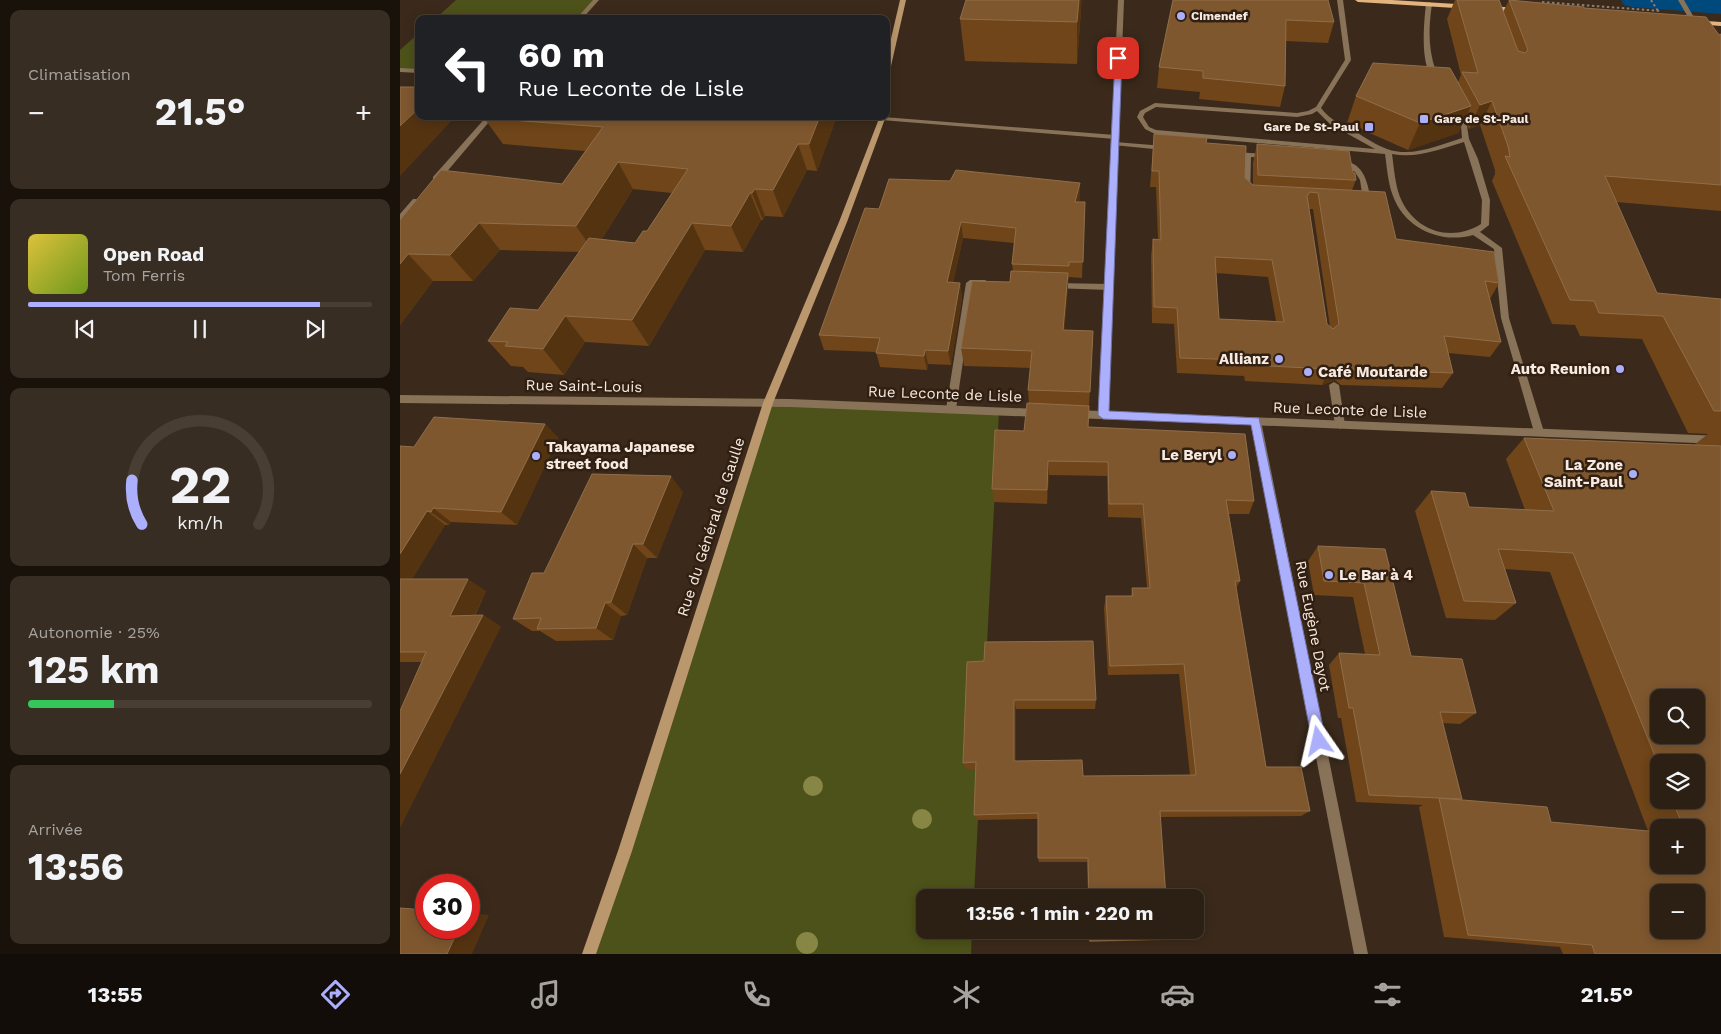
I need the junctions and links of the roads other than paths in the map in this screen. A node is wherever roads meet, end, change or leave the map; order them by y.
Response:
1 (596, 0) edge
2 (903, 0) edge
3 (1121, 0) edge
4 (1340, 0) edge
5 (1358, 0) edge
6 (1681, 0) edge
7 (1429, 4) junction
8 (1488, 8) junction
9 (1526, 10) edge
10 (583, 15) edge
11 (1491, 17) edge
12 (1663, 19) edge
13 (1694, 22) junction
14 (1721, 24) edge
15 (1702, 37) edge
16 (890, 57) edge
17 (400, 70) edge
18 (415, 71) edge
19 (1440, 84) edge
20 (1318, 108) junction
21 (1454, 109) edge
22 (890, 119) edge
23 (488, 120) edge
24 (882, 120) edge
25 (1466, 139) junction
26 (1115, 140) junction
27 (1172, 149) edge
28 (1388, 152) junction
29 (1229, 153) edge
30 (1248, 155) junction
31 (1273, 157) edge
32 (1332, 162) edge
33 (429, 187) edge
34 (423, 193) edge
35 (1259, 198) edge
36 (1353, 203) edge
37 (400, 219) edge
38 (1476, 233) junction
39 (999, 284) edge
40 (1049, 285) edge
41 (1109, 287) junction
42 (1334, 385) edge
43 (400, 399) edge
44 (768, 403) junction
45 (951, 409) junction
46 (1046, 413) edge
47 (1065, 414) edge
48 (1103, 415) junction
49 (1256, 421) junction
50 (1340, 425) junction
51 (1539, 432) junction
52 (1721, 440) edge
53 (589, 954) edge
54 (1361, 954) edge

1 - 10 street
2 - 16 main road
3 - 26 street
4 - 20 street
5 - 7 main road
6 - 13 street
7 - 8 main road
7 - 19 street
8 - 9 main road
8 - 11 street
12 - 13 main road
13 - 14 main road
13 - 15 street
17 - 18 street
20 - 28 street
20 - 28 street
21 - 25 street
22 - 26 street
23 - 33 street
24 - 44 main road, Rue du Général de Gaulle
25 - 28 street
25 - 38 street
26 - 27 street
26 - 41 street
28 - 38 street
29 - 30 street
30 - 31 street
30 - 35 street
32 - 36 street
34 - 37 street
38 - 51 street
39 - 45 street
40 - 41 street
41 - 48 street
42 - 50 street
43 - 44 street, Rue Saint-Louis
44 - 45 street, Rue Leconte de Lisle
44 - 53 main road, Rue du Général de Gaulle
45 - 46 street, Rue Leconte de Lisle
47 - 48 street, Rue Leconte de Lisle
48 - 49 street, Rue Leconte de Lisle
49 - 50 street, Rue Leconte de Lisle
49 - 54 street, Rue Eugène Dayot
50 - 51 street, Rue Leconte de Lisle
51 - 52 street, Rue Leconte de Lisle

